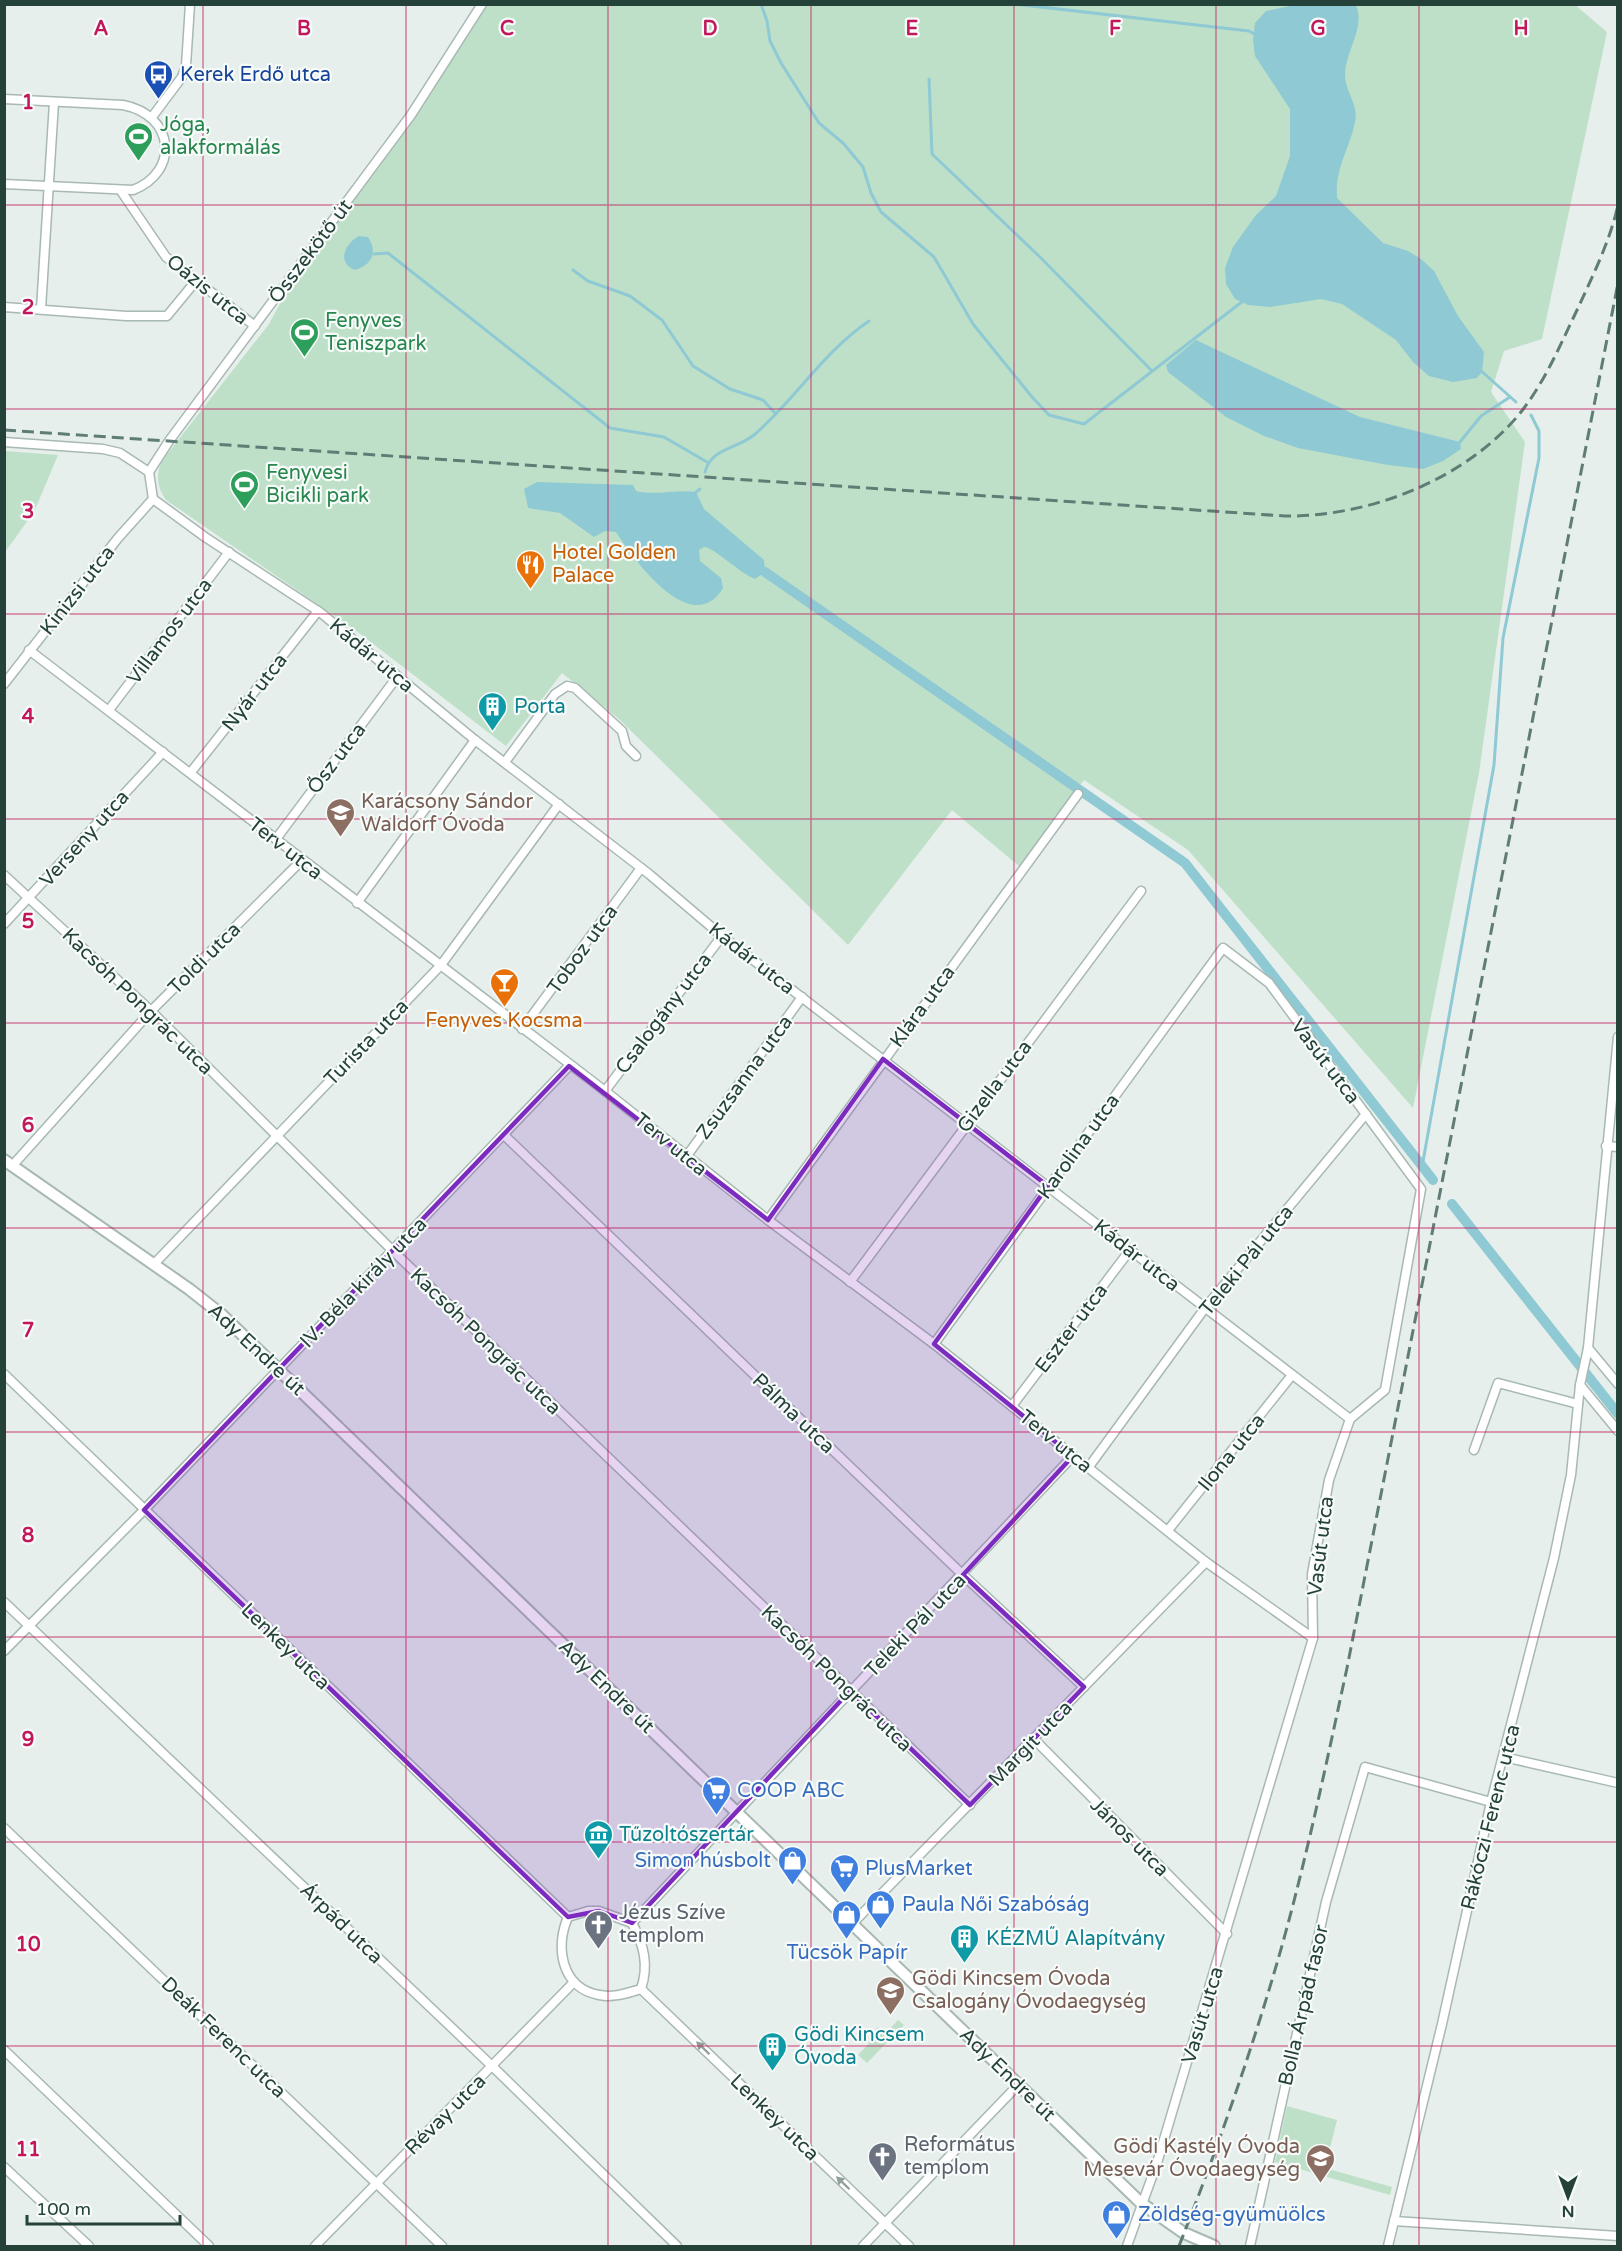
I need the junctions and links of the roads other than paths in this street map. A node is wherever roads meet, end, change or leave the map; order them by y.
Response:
1 (190, 4) edge
2 (482, 4) edge
3 (4, 99) edge
4 (54, 102) junction
5 (152, 117) junction
6 (4, 184) edge
7 (49, 187) junction
8 (121, 191) junction
9 (195, 282) junction
10 (4, 307) edge
11 (41, 309) junction
12 (255, 326) junction
13 (4, 442) edge
14 (149, 472) junction
15 (153, 499) junction
16 (229, 552) junction
17 (318, 611) junction
18 (29, 650) junction
19 (397, 677) junction
20 (4, 684) edge
21 (109, 710) junction
22 (475, 740) junction
23 (163, 752) junction
24 (636, 756) dead end
25 (504, 762) junction
26 (191, 772) junction
27 (1078, 794) dead end
28 (559, 804) junction
29 (276, 839) junction
30 (302, 860) junction
31 (641, 868) junction
32 (4, 875) edge
33 (1141, 891) dead end
34 (29, 898) junction
35 (357, 903) junction
36 (4, 924) edge
37 (722, 936) junction
38 (1223, 948) joint
39 (441, 965) junction
40 (802, 997) junction
41 (151, 1011) junction
42 (522, 1029) junction
43 (1617, 1037) edge
44 (883, 1059) junction
45 (569, 1066) junction
46 (605, 1091) junction
47 (1366, 1114) junction
48 (967, 1122) junction
49 (276, 1136) junction
50 (505, 1136) junction
51 (1606, 1146) junction
52 (1617, 1147) edge
53 (686, 1157) junction
54 (9, 1162) edge
55 (1048, 1186) junction
56 (768, 1220) junction
57 (1130, 1250) junction
58 (393, 1251) junction
59 (154, 1264) junction
60 (850, 1282) junction
61 (1205, 1308) junction
62 (934, 1344) junction
63 (1588, 1348) junction
64 (278, 1368) junction
65 (4, 1374) edge
66 (1292, 1375) junction
67 (1617, 1384) edge
68 (1580, 1385) junction
69 (1578, 1404) junction
70 (1012, 1406) junction
71 (1350, 1419) junction
72 (1617, 1431) edge
73 (1474, 1450) dead end
74 (1073, 1456) junction
75 (1088, 1468) junction
76 (144, 1510) junction
77 (1168, 1529) junction
78 (1206, 1562) junction
79 (963, 1575) junction
80 (4, 1602) edge
81 (30, 1626) junction
82 (1313, 1638) junction
83 (4, 1651) edge
84 (1084, 1687) junction
85 (850, 1692) junction
86 (1034, 1739) junction
87 (1504, 1757) junction
88 (1617, 1783) edge
89 (1491, 1802) junction
90 (970, 1805) junction
91 (739, 1813) junction
92 (4, 1828) edge
93 (568, 1917) junction
94 (632, 1923) junction
95 (853, 1923) junction
96 (1227, 1934) junction
97 (574, 1982) junction
98 (641, 1989) junction
99 (4, 2050) edge
100 (492, 2066) junction
101 (1019, 2084) junction
102 (4, 2167) edge
103 (377, 2183) junction
104 (1141, 2203) junction
105 (1394, 2221) junction
106 (886, 2223) junction
107 (1617, 2236) edge
108 (89, 2247) edge
109 (209, 2247) edge
110 (315, 2247) edge
111 (442, 2247) edge
112 (677, 2247) edge
113 (863, 2247) edge
114 (909, 2247) edge
115 (1127, 2247) edge
116 (1214, 2247) edge
117 (1251, 2247) edge
118 (1388, 2247) edge

1 - 5 street
2 - 12 street, Összekötő út
3 - 4 street
4 - 5 street
4 - 7 street
5 - 8 street
6 - 7 street
7 - 8 street
7 - 11 street
8 - 9 street, Oázis utca
9 - 11 street
9 - 12 street, Oázis utca
10 - 11 street
12 - 14 street, Összekötő út
13 - 14 street
14 - 15 street
15 - 16 street, Kádár utca
15 - 18 street, Kinizsi utca
16 - 17 street, Kádár utca
16 - 21 street, Villamos utca
17 - 19 street, Kádár utca
17 - 26 street, Nyár utca
18 - 20 street, Kinizsi utca
18 - 21 street, Terv utca
19 - 22 street, Kádár utca
19 - 29 street, Ősz utca
21 - 23 street, Terv utca
22 - 25 street, Kádár utca
22 - 35 street
23 - 26 street, Terv utca
23 - 34 street, Verseny utca
24 - 25 street
25 - 28 street, Kádár utca
26 - 29 street, Terv utca
27 - 44 street, Klára utca
28 - 31 street, Kádár utca
28 - 39 street, Turista utca
29 - 30 street, Terv utca
30 - 35 street, Terv utca
30 - 41 street, Toldi utca
31 - 37 street, Kádár utca
31 - 42 street, Toboz utca
32 - 34 street, Kacsóh Pongrác utca
33 - 48 street, Gizella utca
34 - 36 street, Verseny utca
34 - 41 street, Kacsóh Pongrác utca
35 - 39 street, Terv utca
37 - 40 street, Kádár utca
37 - 46 street, Csalogány utca
38 - 47 street, Vasút utca
38 - 55 street, Karolina utca
39 - 42 street, Terv utca
39 - 49 street, Turista utca
40 - 44 street, Kádár utca
40 - 53 street, Zsuzsanna utca
41 - 49 street, Kacsóh Pongrác utca
41 - 54 street, Toldi utca
42 - 45 street, Terv utca
43 - 51 street
44 - 48 street, Kádár utca
44 - 56 street, Klára utca
45 - 46 street, Terv utca
45 - 50 street, IV. Béla király utca
46 - 53 street, Terv utca
47 - 61 street, Teleki Pál utca
47 - 71 street, Vasút utca
48 - 55 street, Kádár utca
48 - 60 street, Gizella utca
49 - 58 street, Kacsóh Pongrác utca
49 - 59 street, Turista utca
50 - 58 street, IV. Béla király utca
50 - 79 street, Pálma utca
51 - 52 street
51 - 63 street
53 - 56 street, Terv utca
54 - 59 street, Ady Endre út
55 - 57 street, Kádár utca
55 - 62 street, Karolina utca
56 - 60 street, Terv utca
57 - 61 street, Kádár utca
57 - 70 street, Eszter utca
58 - 64 street, IV. Béla király utca
58 - 85 street, Kacsóh Pongrác utca
59 - 64 street, Ady Endre út
60 - 62 street, Terv utca
61 - 66 street, Kádár utca
61 - 75 street, Teleki Pál utca
62 - 70 street, Terv utca
63 - 67 street
63 - 68 street, Rákóczi Ferenc utca
64 - 76 street, IV. Béla király utca
64 - 91 street, Ady Endre út
65 - 76 street, Lenkey utca
66 - 71 street, Kádár utca
66 - 77 street, Ilona utca
68 - 69 street, Rákóczi Ferenc utca
68 - 72 street
69 - 73 street
69 - 87 street, Rákóczi Ferenc utca
70 - 74 street, Terv utca
71 - 82 street, Vasút utca
74 - 75 street, Terv utca
74 - 79 street, Teleki Pál utca
75 - 77 street, Terv utca
76 - 81 street, IV. Béla király utca
76 - 93 street, Lenkey utca
77 - 78 street, Terv utca
78 - 82 street, Terv utca
78 - 84 street, Margit utca
79 - 84 street, Pálma utca
79 - 85 street, Teleki Pál utca
80 - 81 street, Árpád utca
81 - 83 street, IV. Béla király utca
81 - 100 street, Árpád utca
82 - 96 street, Vasút utca
84 - 86 street, Margit utca
85 - 90 street, Kacsóh Pongrác utca
85 - 91 street, Teleki Pál utca
86 - 90 street, Margit utca
86 - 96 street, János utca
87 - 88 street
87 - 89 street, Rákóczi Ferenc utca
89 - 105 street, Rákóczi Ferenc utca
89 - 117 street, Bolla Árpád fasor
90 - 95 street, Margit utca
91 - 94 street, Teleki Pál utca
91 - 95 street, Ady Endre út
92 - 103 street, Deák Ferenc utca
93 - 94 street
93 - 97 street
94 - 98 street
95 - 101 street, Ady Endre út
96 - 104 street, Vasút utca
97 - 98 street
97 - 100 street, Révay utca
106 -> 98 street, Lenkey utca
99 - 109 street
100 - 103 street, Révay utca
100 - 112 street, Árpád utca
101 - 104 street, Ady Endre út
101 - 106 street
102 - 108 street
103 - 110 street, Révay utca
103 - 111 street, Deák Ferenc utca
104 - 115 street, Vasút utca
104 - 116 street, Ady Endre út
105 - 107 street
105 - 118 street, Rákóczi Ferenc utca
106 - 113 street
106 - 114 street, Lenkey utca

